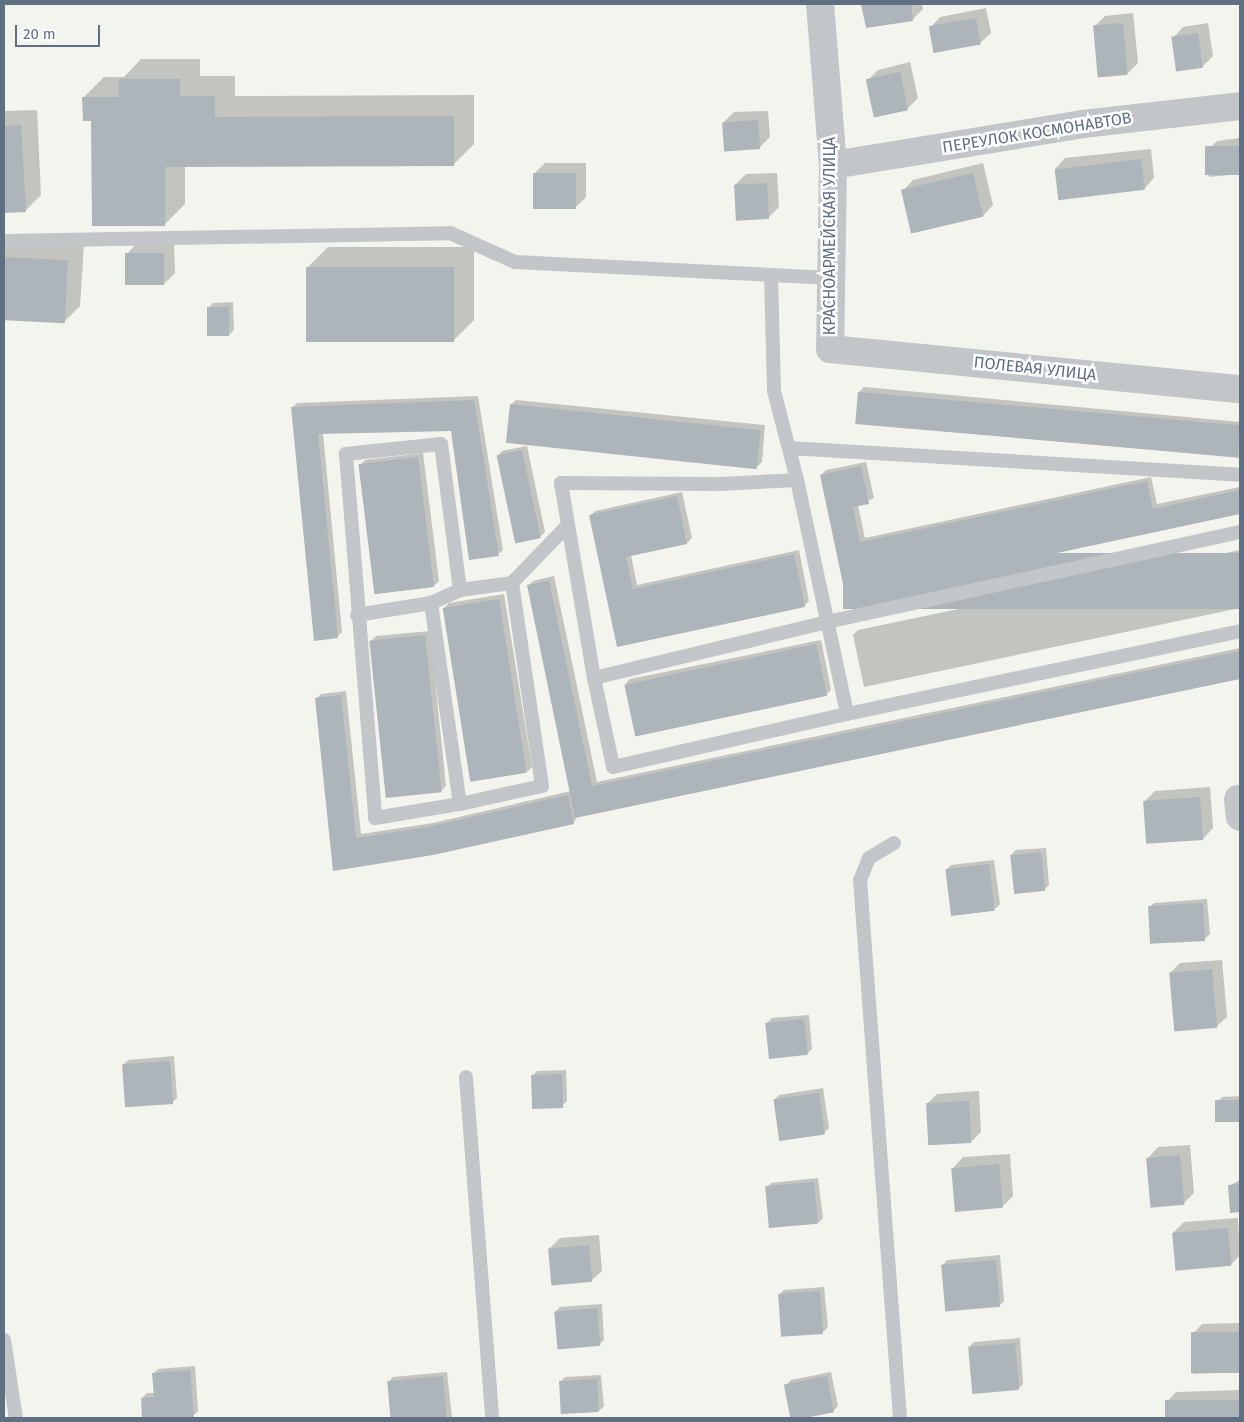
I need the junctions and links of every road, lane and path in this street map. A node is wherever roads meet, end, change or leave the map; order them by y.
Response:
1 (820, 4) edge
2 (1240, 106) edge
3 (834, 166) junction
4 (4, 241) edge
5 (772, 275) junction
6 (831, 278) junction
7 (830, 349) joint
8 (1240, 389) edge
9 (789, 448) junction
10 (1240, 475) edge
11 (798, 480) junction
12 (567, 526) junction
13 (1240, 532) edge
14 (512, 583) junction
15 (460, 590) junction
16 (431, 603) junction
17 (358, 614) junction
18 (827, 622) junction
19 (1240, 631) edge
20 (594, 678) junction
21 (847, 714) junction
22 (460, 804) junction
23 (894, 843) dead end
24 (466, 1077) dead end
25 (4, 1340) edge
26 (16, 1418) edge
27 (492, 1418) edge
28 (900, 1418) edge

1 - 3 street, КРАСНОАРМЕЙСКАЯ УЛИЦА
2 - 3 street, ПЕРЕУЛОК КОСМОНАВТОВ
3 - 6 street, КРАСНОАРМЕЙСКАЯ УЛИЦА
4 - 5 lane
5 - 6 lane
5 - 9 lane
6 - 7 street, КРАСНОАРМЕЙСКАЯ УЛИЦА
7 - 8 street, ПОЛЕВАЯ УЛИЦА
9 - 10 lane
9 - 11 lane
11 - 12 lane
11 - 18 lane
12 - 14 lane
12 - 20 lane
13 - 18 lane
14 - 15 lane
14 - 22 lane
15 - 16 lane
15 - 17 lane
16 - 17 lane
16 - 22 lane
17 - 22 lane
18 - 20 lane
18 - 21 lane
19 - 21 lane
20 - 21 lane
23 - 28 lane
24 - 27 lane
25 - 26 lane

